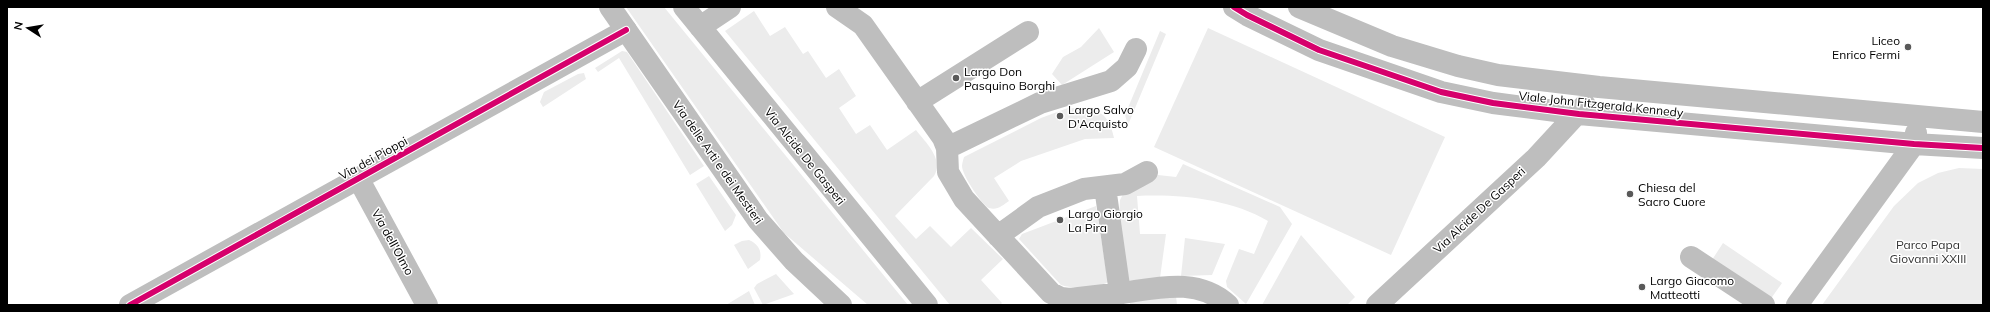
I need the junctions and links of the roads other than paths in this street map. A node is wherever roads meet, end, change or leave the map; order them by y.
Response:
1 (610, 7) edge
2 (684, 7) edge
3 (730, 7) edge
4 (837, 7) edge
5 (1234, 7) edge
6 (1299, 7) edge
7 (700, 27) junction
8 (626, 30) junction
9 (1028, 32) dead end
10 (1136, 50) dead end
11 (1599, 87) junction
12 (917, 102) junction
13 (1579, 114) junction
14 (1919, 116) junction
15 (1983, 122) edge
16 (1914, 144) junction
17 (947, 148) junction
18 (1983, 148) edge
19 (1147, 172) dead end
20 (358, 178) junction
21 (1105, 187) junction
22 (998, 236) junction
23 (1691, 257) dead end
24 (1120, 293) junction
25 (130, 305) edge
26 (427, 305) edge
27 (841, 305) edge
28 (927, 305) edge
29 (1228, 305) edge
30 (1377, 305) edge
31 (1764, 305) edge
32 (1797, 305) edge

1 - 8 street, Via delle Arti e dei Mestieri
2 - 7 street, Via Alcide De Gasperi
3 - 7 street
4 - 12 street
5 - 13 street, Viale John Fitzgerald Kennedy
6 - 11 street, Viale John Fitzgerald Kennedy
7 - 28 street, Via Alcide De Gasperi
8 - 20 street, Via dei Pioppi
8 - 27 street, Via delle Arti e dei Mestieri
9 - 12 street
10 - 17 street
11 - 13 street, Via Alcide De Gasperi
11 - 14 street, Viale John Fitzgerald Kennedy
12 - 17 street
13 - 16 street, Viale John Fitzgerald Kennedy
13 - 30 street, Via Alcide De Gasperi
14 - 15 street, Viale John Fitzgerald Kennedy
14 - 16 street
16 - 18 street, Viale John Fitzgerald Kennedy
16 - 32 street
17 - 22 street
19 - 21 street
20 - 25 street, Via dei Pioppi
20 - 26 street, Via dell'Olmo
21 - 22 street
21 - 24 street
22 - 24 street
23 - 31 street
24 - 29 street

